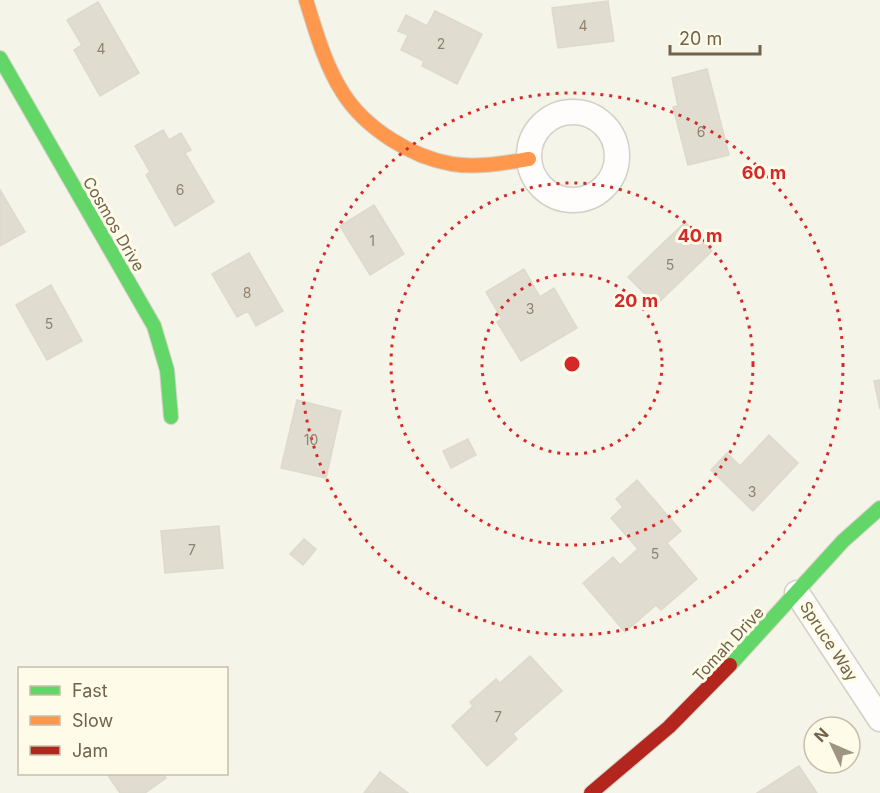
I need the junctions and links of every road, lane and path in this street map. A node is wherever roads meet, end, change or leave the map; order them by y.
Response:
1 (306, 0) edge
2 (0, 58) edge
3 (529, 159) dead end
4 (171, 417) dead end
5 (880, 508) edge
6 (797, 593) junction
7 (880, 719) edge
8 (591, 793) edge

1 - 3 street
2 - 4 street, Cosmos Drive
5 - 6 street, Tomah Drive
6 - 7 street, Spruce Way
6 - 8 street, Tomah Drive

